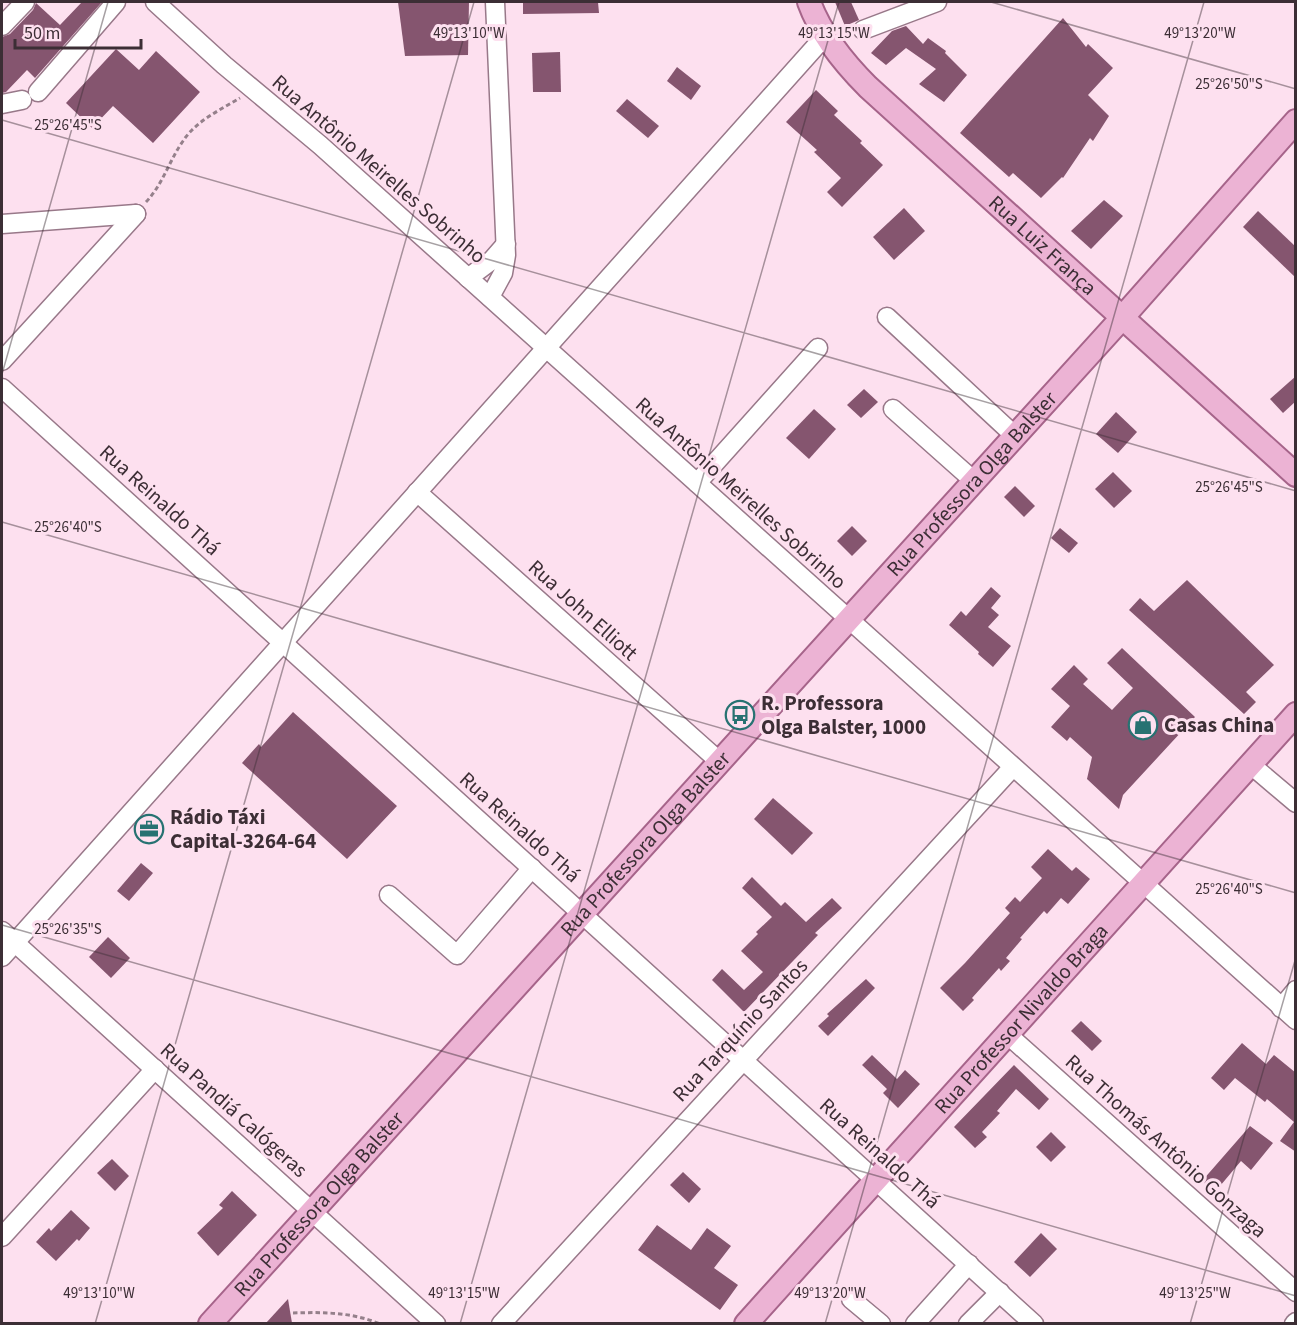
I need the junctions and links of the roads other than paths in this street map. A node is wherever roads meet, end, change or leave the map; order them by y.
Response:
1 (25, 2) edge
2 (116, 2) edge
3 (155, 2) edge
4 (495, 2) edge
5 (808, 2) edge
6 (937, 2) edge
7 (2, 26) edge
8 (863, 30) dead end
9 (825, 36) junction
10 (2, 104) edge
11 (1296, 121) edge
12 (2, 224) edge
13 (506, 244) junction
14 (468, 278) junction
15 (490, 297) junction
16 (887, 317) dead end
17 (1122, 318) junction
18 (546, 348) junction
19 (818, 348) dead end
20 (2, 361) edge
21 (2, 388) edge
22 (893, 409) dead end
23 (1015, 436) junction
24 (1296, 476) edge
25 (974, 481) junction
26 (697, 483) junction
27 (417, 492) junction
28 (849, 620) junction
29 (283, 642) junction
30 (1296, 714) edge
31 (720, 762) junction
32 (1250, 764) junction
33 (1013, 766) junction
34 (1296, 803) edge
35 (531, 868) junction
36 (1143, 883) junction
37 (389, 895) dead end
38 (582, 914) junction
39 (8, 936) edge
40 (2, 957) edge
41 (1296, 990) edge
42 (1281, 1008) junction
43 (1296, 1020) edge
44 (1007, 1034) junction
45 (744, 1060) junction
46 (155, 1069) junction
47 (876, 1180) junction
48 (312, 1211) junction
49 (2, 1237) edge
50 (969, 1264) junction
51 (1296, 1292) edge
52 (1000, 1293) junction
53 (851, 1299) dead end
54 (210, 1323) edge
55 (436, 1323) edge
56 (501, 1323) edge
57 (747, 1323) edge
58 (881, 1323) edge
59 (915, 1323) edge
60 (968, 1323) edge
61 (1034, 1323) edge

1 - 7 street
2 - 10 street
3 - 14 street, Rua Antônio Meirelles Sobrinho
4 - 13 street
5 - 9 main road, Rua Luiz França
6 - 8 street
9 - 17 main road, Rua Luiz França
9 - 18 street
11 - 17 main road, Rua Professora Olga Balster
12 - 20 street
13 - 14 street
13 - 15 street
14 - 15 street, Rua Antônio Meirelles Sobrinho
15 - 18 street, Rua Antônio Meirelles Sobrinho
16 - 23 street
17 - 23 main road, Rua Professora Olga Balster
17 - 24 main road, Rua Luiz França
18 - 26 street, Rua Antônio Meirelles Sobrinho
18 - 27 street
19 - 26 street
21 - 29 street, Rua Reinaldo Thá
22 - 25 street
23 - 25 main road, Rua Professora Olga Balster
25 - 28 main road, Rua Professora Olga Balster
26 - 28 street, Rua Antônio Meirelles Sobrinho
27 - 29 street
27 - 31 street, Rua John Elliott
28 - 31 main road, Rua Professora Olga Balster
28 - 33 street, Rua Antônio Meirelles Sobrinho
29 - 35 street, Rua Reinaldo Thá
29 - 39 street
30 - 32 main road, Rua Professor Nivaldo Braga
31 - 38 main road, Rua Professora Olga Balster
32 - 34 street
32 - 36 main road, Rua Professor Nivaldo Braga
33 - 36 street, Rua Antônio Meirelles Sobrinho
33 - 45 street, Rua Tarquínio Santos
35 - 37 street
35 - 38 street, Rua Reinaldo Thá
36 - 42 street, Rua Antônio Meirelles Sobrinho
36 - 44 main road, Rua Professor Nivaldo Braga
38 - 45 street, Rua Reinaldo Thá
38 - 48 main road, Rua Professora Olga Balster
39 - 40 street
39 - 46 street, Rua Pandiá Calógeras
41 - 42 street
42 - 43 street, Rua Antônio Meirelles Sobrinho
44 - 47 main road, Rua Professor Nivaldo Braga
44 - 51 street, Rua Thomás Antônio Gonzaga
45 - 47 street, Rua Reinaldo Thá
45 - 56 street, Rua Tarquínio Santos
46 - 48 street, Rua Pandiá Calógeras
46 - 49 street
47 - 50 street, Rua Reinaldo Thá
47 - 57 main road, Rua Professor Nivaldo Braga
48 - 54 main road, Rua Professora Olga Balster
48 - 55 street, Rua Pandiá Calógeras
50 - 52 street, Rua Reinaldo Thá
50 - 59 street
52 - 60 street
52 - 61 street, Rua Reinaldo Thá
53 - 58 street

